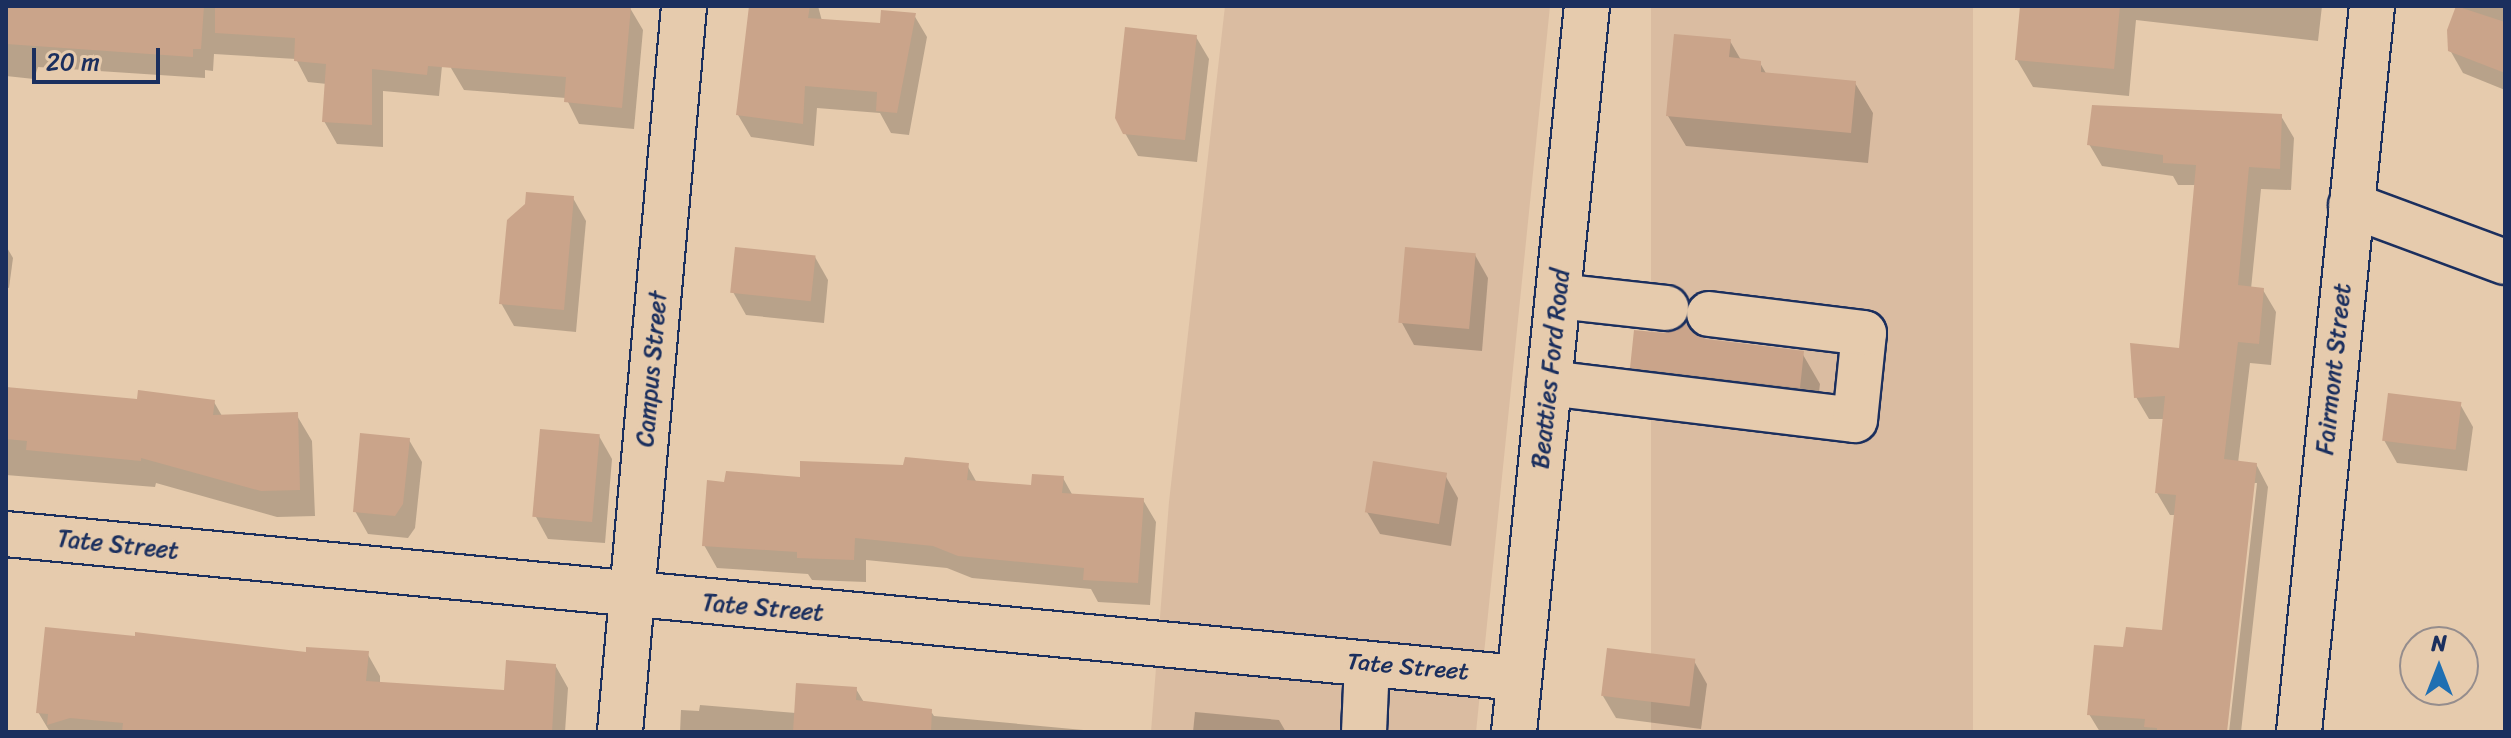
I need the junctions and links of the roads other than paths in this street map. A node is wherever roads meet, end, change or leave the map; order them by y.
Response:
1 (684, 6) edge
2 (1587, 6) edge
3 (2372, 6) edge
4 (2351, 205) junction
5 (2505, 262) edge
6 (1558, 296) junction
7 (1666, 308) dead end
8 (1709, 314) dead end
9 (1549, 383) junction
10 (6, 534) edge
11 (632, 596) junction
12 (1367, 664) junction
13 (1519, 678) junction
14 (620, 732) edge
15 (1364, 732) edge
16 (1514, 732) edge
17 (2299, 732) edge

1 - 11 street, Campus Street
2 - 6 street, Beatties Ford Road
3 - 4 street, Fairmont Street
4 - 5 street
4 - 17 street, Fairmont Street
6 - 7 street
6 - 9 street, Beatties Ford Road
8 - 9 street
9 - 13 street, Beatties Ford Road
10 - 11 street, Tate Street
11 - 12 street, Tate Street
11 - 14 street, Campus Street
12 - 13 street, Tate Street
12 - 15 street
13 - 16 street, Beatties Ford Road

